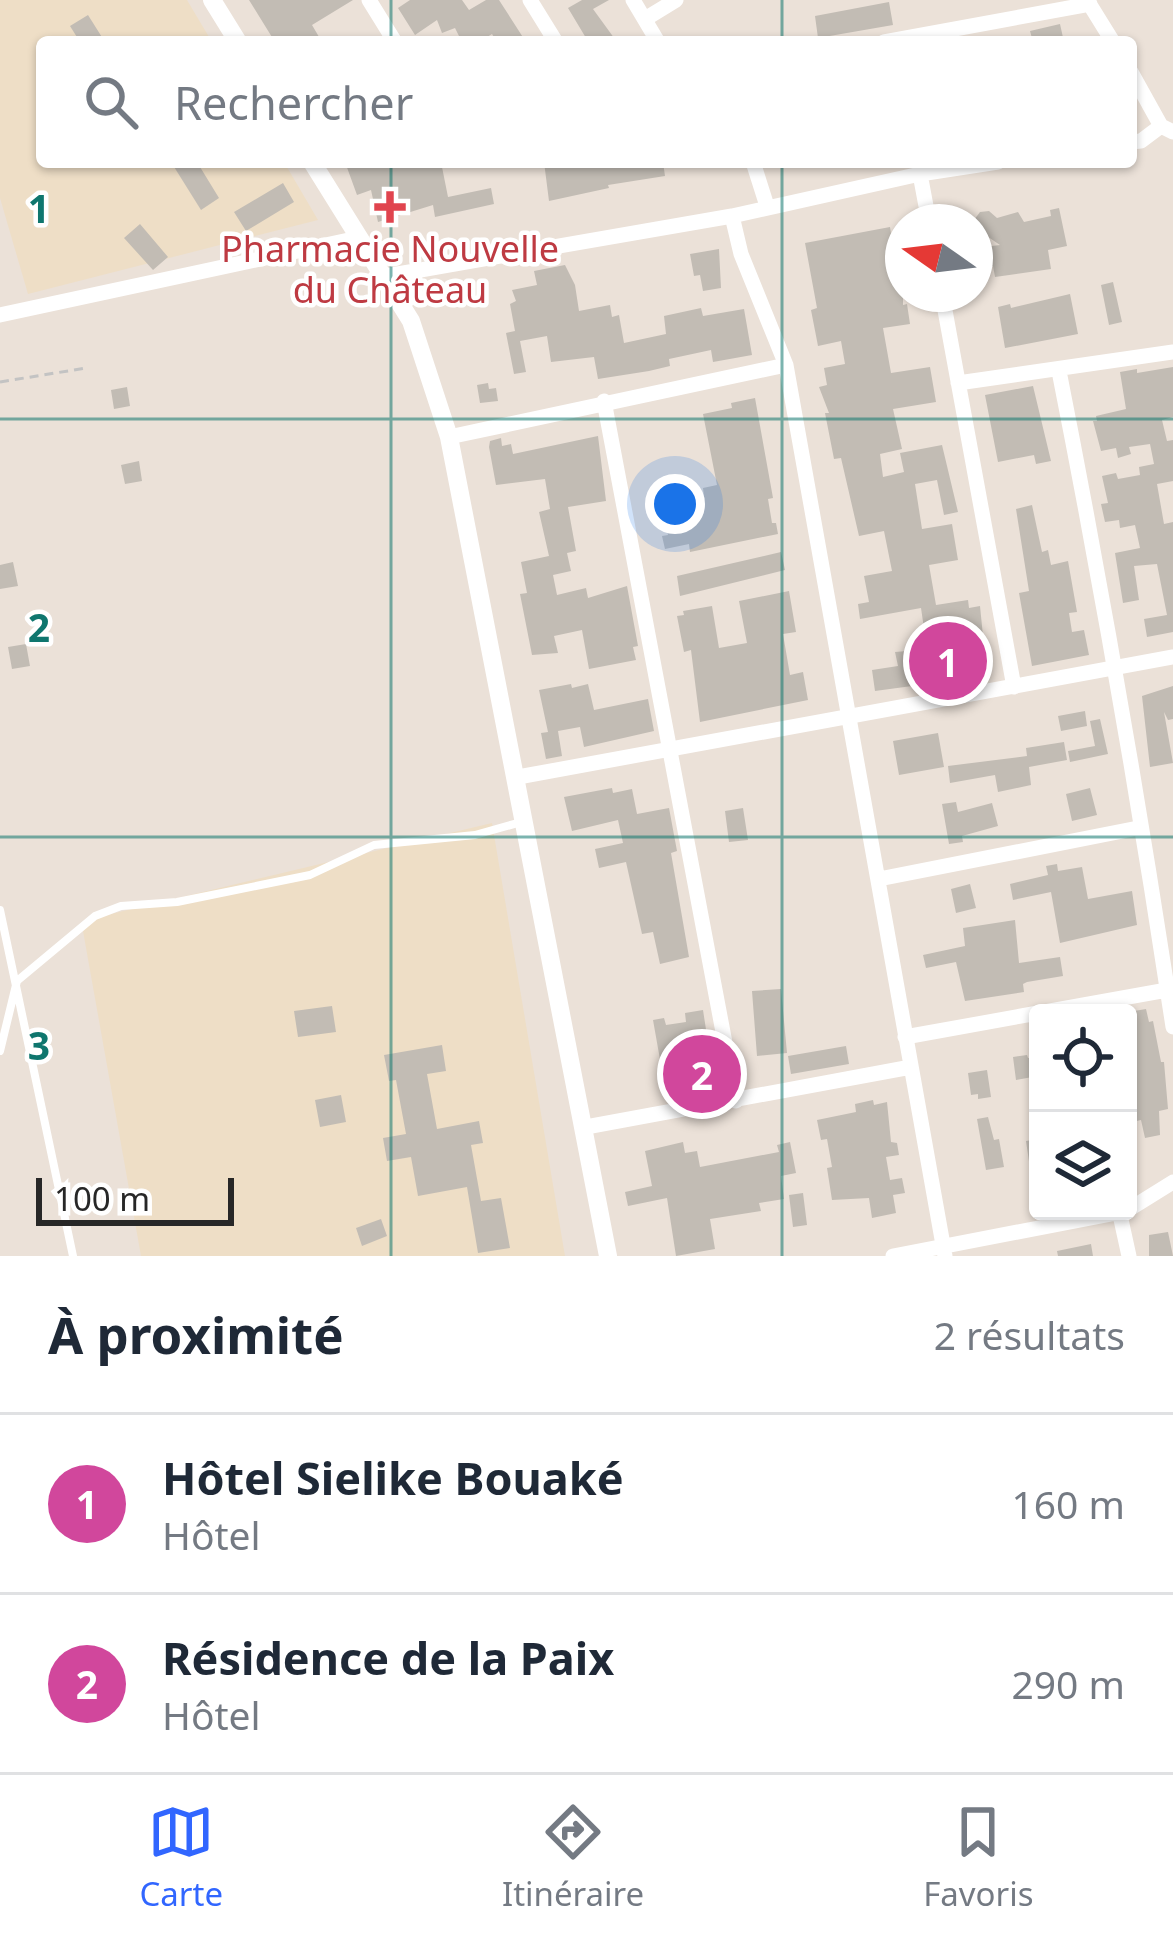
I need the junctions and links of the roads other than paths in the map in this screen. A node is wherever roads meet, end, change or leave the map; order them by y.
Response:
1 (212, 0) edge
2 (369, 0) edge
3 (530, 0) edge
4 (633, 0) edge
5 (676, 0) edge
6 (1088, 2) edge
7 (645, 20) junction
8 (234, 36) edge
9 (390, 36) edge
10 (552, 36) edge
11 (654, 36) edge
12 (915, 36) edge
13 (1109, 36) edge
14 (1137, 82) edge
15 (1167, 129) edge
16 (1137, 141) edge
17 (317, 168) edge
18 (755, 168) edge
19 (959, 168) edge
20 (920, 174) junction
21 (926, 204) edge
22 (767, 206) junction
23 (732, 217) junction
24 (358, 238) junction
25 (386, 277) junction
26 (945, 312) edge
27 (0, 315) edge
28 (1173, 352) edge
29 (787, 365) junction
30 (1059, 371) junction
31 (958, 383) junction
32 (604, 401) junction
33 (449, 437) junction
34 (1173, 657) edge
35 (1117, 668) junction
36 (1014, 687) junction
37 (850, 717) junction
38 (672, 752) junction
39 (518, 777) junction
40 (526, 820) junction
41 (1138, 827) junction
42 (879, 879) junction
43 (0, 910) edge
44 (17, 981) junction
45 (1167, 990) junction
46 (1089, 1004) edge
47 (1029, 1015) edge
48 (1173, 1027) edge
49 (905, 1037) junction
50 (0, 1051) edge
51 (911, 1067) junction
52 (736, 1101) junction
53 (586, 1127) junction
54 (1173, 1182) edge
55 (1137, 1204) edge
56 (1088, 1220) edge
57 (1126, 1220) edge
58 (944, 1251) edge
59 (73, 1256) edge
60 (608, 1256) edge
61 (892, 1256) edge
62 (1129, 1256) edge

1 - 8 street
2 - 9 street
3 - 10 street
4 - 7 street
5 - 7 street
6 - 12 street
6 - 13 street
7 - 11 street
14 - 15 street
15 - 16 street
17 - 24 street
18 - 22 street
19 - 20 street
20 - 21 street
20 - 22 street
22 - 23 street
23 - 25 street
23 - 29 street
24 - 25 street
24 - 27 street
25 - 33 street
26 - 31 street
28 - 30 street
29 - 32 street
29 - 37 street
30 - 31 street
30 - 35 street
31 - 36 street
32 - 33 street
32 - 38 street
33 - 39 street
34 - 35 street
35 - 36 street
35 - 41 street
36 - 37 street
37 - 38 street
37 - 42 street
38 - 39 street
38 - 52 street
39 - 40 street
40 - 44 lane
40 - 53 street
41 - 42 street
41 - 45 street
42 - 49 street
43 - 44 lane
44 - 50 lane
44 - 59 lane
45 - 46 street
45 - 48 street
47 - 49 street
49 - 51 street
51 - 52 street
51 - 58 street
52 - 53 street
53 - 60 street
54 - 55 street
56 - 58 street
57 - 62 street
58 - 61 street

